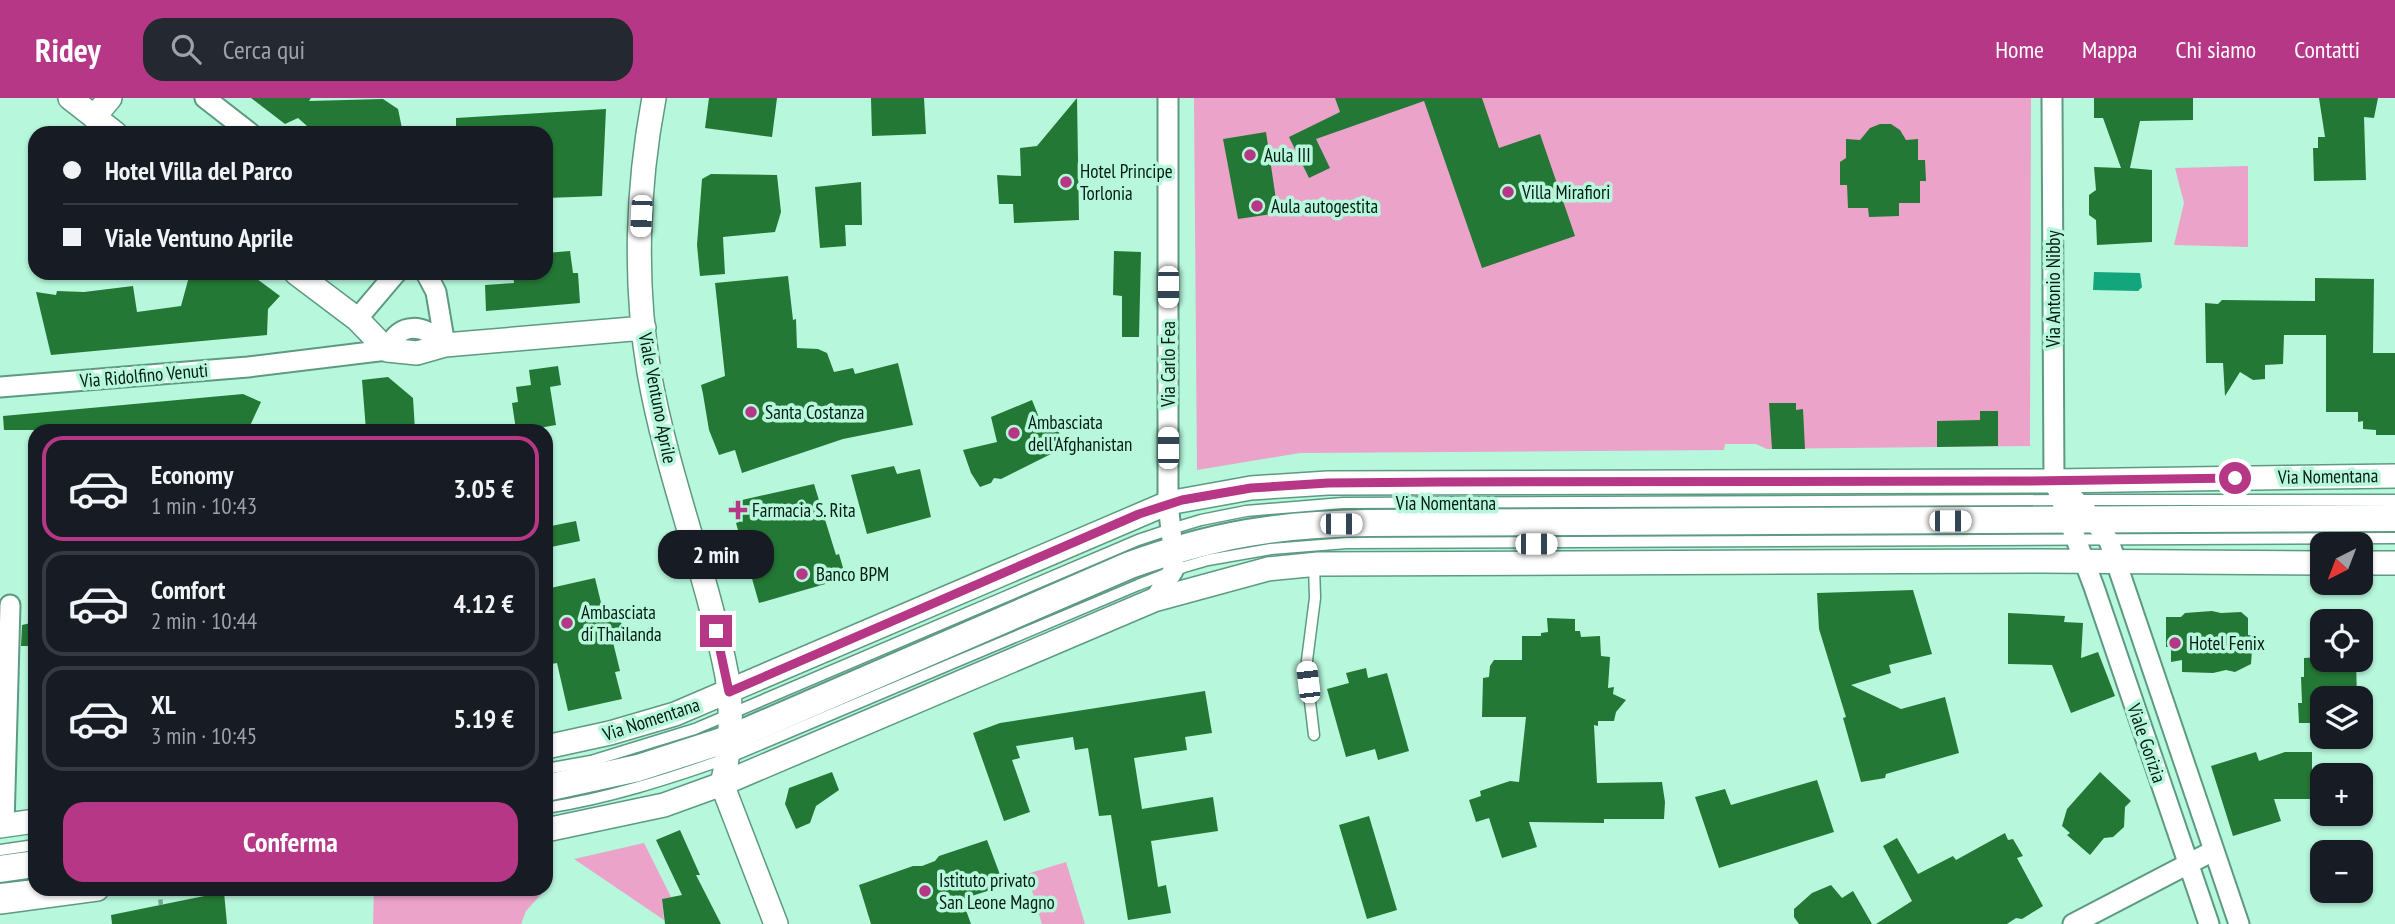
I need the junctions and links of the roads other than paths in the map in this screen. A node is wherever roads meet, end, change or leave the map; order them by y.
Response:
1 (69, 98) edge
2 (110, 98) edge
3 (205, 98) edge
4 (654, 98) edge
5 (1168, 98) edge
6 (2052, 98) edge
7 (94, 117) junction
8 (106, 126) edge
9 (241, 126) edge
10 (305, 280) edge
11 (390, 280) edge
12 (430, 280) edge
13 (357, 319) junction
14 (644, 328) junction
15 (445, 345) junction
16 (387, 350) junction
17 (0, 387) edge
18 (2395, 476) edge
19 (2395, 500) edge
20 (1168, 503) junction
21 (2070, 517) junction
22 (2395, 519) edge
23 (2395, 538) edge
24 (2107, 541) junction
25 (1173, 550) junction
26 (2310, 562) edge
27 (2373, 563) edge
28 (2395, 563) edge
29 (1314, 564) junction
30 (1154, 600) junction
31 (10, 606) dead end
32 (730, 726) junction
33 (1314, 735) dead end
34 (553, 745) edge
35 (553, 768) edge
36 (722, 784) junction
37 (553, 787) edge
38 (553, 807) edge
39 (28, 822) edge
40 (2, 826) edge
41 (553, 829) edge
42 (28, 846) edge
43 (0, 850) edge
44 (2213, 851) junction
45 (2188, 864) junction
46 (28, 865) edge
47 (0, 869) edge
48 (28, 886) edge
49 (0, 889) edge
50 (45, 896) edge
51 (0, 902) edge
52 (776, 924) edge
53 (2073, 924) edge
54 (2209, 924) edge
55 (2239, 924) edge

1 - 7 street
2 - 7 street
3 - 9 street
4 - 14 street, Viale Ventuno Aprile
5 - 20 street, Via Carlo Fea
6 - 21 street, Via Antonio Nibby
7 - 8 street
10 - 13 street
11 - 13 street
12 - 15 street
13 - 16 street
14 - 15 street
14 - 32 street, Viale Ventuno Aprile
15 - 16 street
16 - 17 street, Via Ridolfino Venuti
18 - 21 street, Via Nomentana
19 - 21 lane, Via Nomentana
20 - 21 street, Via Nomentana
20 - 25 street, Via Carlo Fea
20 - 32 street, Via Nomentana
21 - 24 main road, Via Nomentana
21 - 24 street, Via Nomentana
21 - 25 main road, Via Nomentana
21 - 29 street, Via Nomentana
21 - 45 street, Viale Gorizia
22 - 24 main road, Via Nomentana
23 - 24 lane, Via Nomentana
24 - 26 street, Via Nomentana
24 - 44 street, Viale Gorizia
25 - 30 street
25 - 32 main road, Via Nomentana
27 - 28 street
29 - 30 street, Via Nomentana
29 - 33 lane
30 - 36 street, Via Nomentana
31 - 40 street
32 - 34 street, Via Nomentana
32 - 35 lane, Via Nomentana
32 - 36 street
32 - 37 main road, Via Nomentana
32 - 38 lane, Via Nomentana
36 - 41 street, Via Nomentana
36 - 52 street
39 - 40 street
42 - 43 lane
44 - 45 street
44 - 55 street, Viale Gorizia
45 - 53 street
45 - 54 street, Viale Gorizia
46 - 47 main road
48 - 49 lane
50 - 51 street

